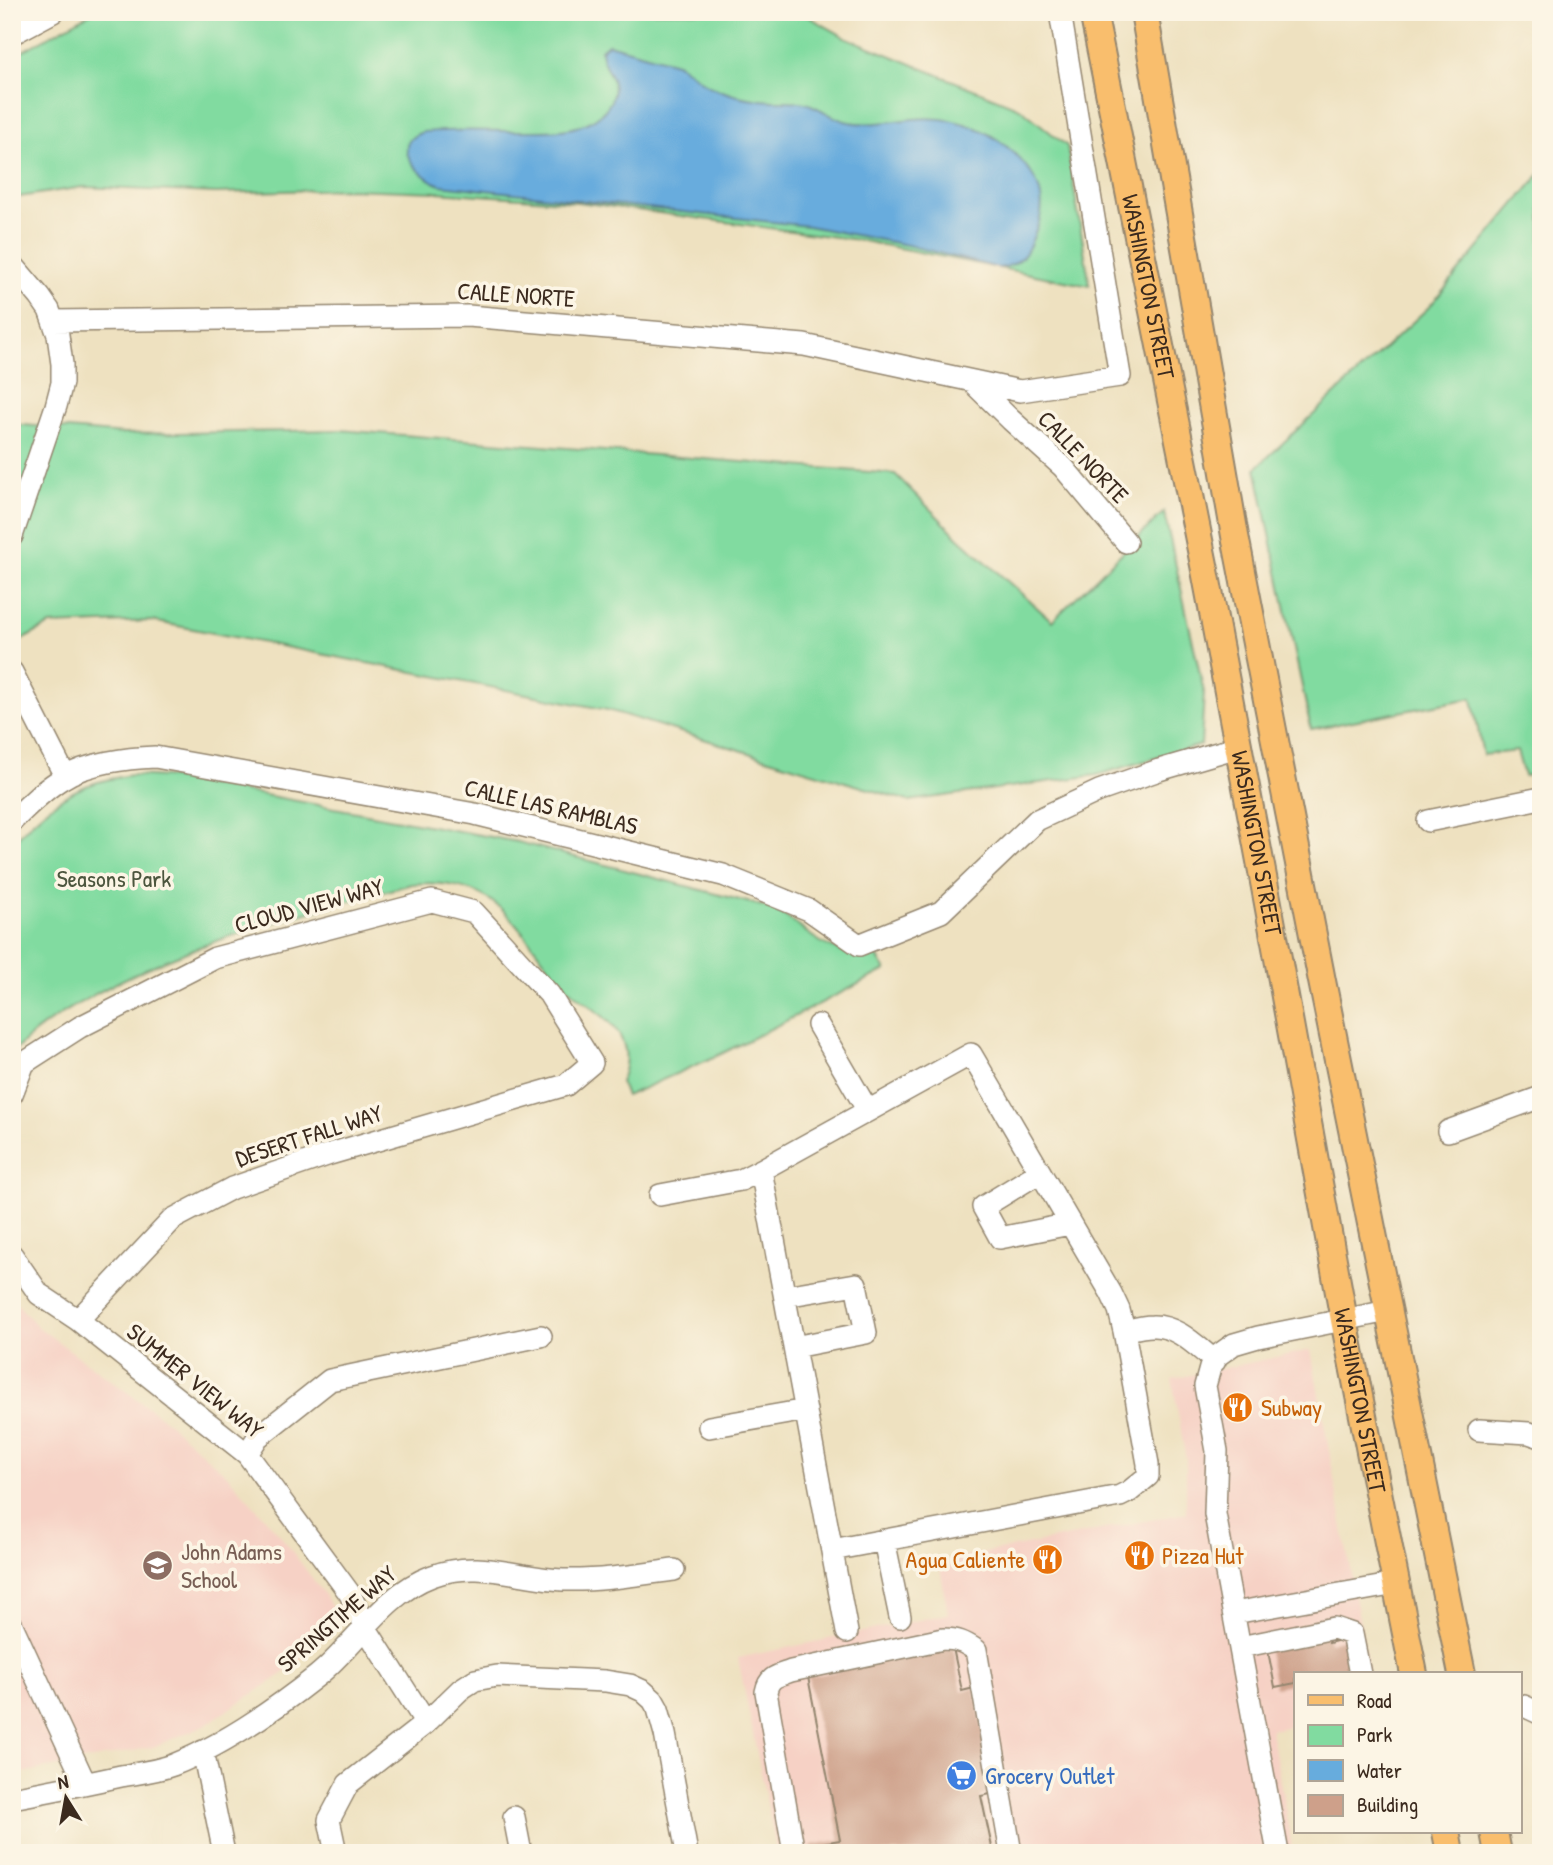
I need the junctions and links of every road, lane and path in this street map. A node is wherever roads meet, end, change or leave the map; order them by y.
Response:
1 (54, 12) edge
2 (1060, 12) edge
3 (1093, 12) edge
4 (1144, 12) edge
5 (12, 34) edge
6 (12, 264) edge
7 (20, 284) edge
8 (53, 321) junction
9 (971, 381) junction
10 (12, 536) edge
11 (1126, 541) dead end
12 (12, 672) edge
13 (1238, 747) junction
14 (65, 776) junction
15 (1541, 798) edge
16 (12, 821) edge
17 (1428, 821) dead end
18 (818, 1025) dead end
19 (592, 1063) joint
20 (12, 1094) edge
21 (1541, 1097) edge
22 (868, 1111) junction
23 (1448, 1131) dead end
24 (761, 1170) junction
25 (1040, 1172) junction
26 (660, 1195) dead end
27 (1070, 1224) junction
28 (12, 1255) edge
29 (785, 1296) junction
30 (1388, 1311) junction
31 (78, 1320) junction
32 (1344, 1320) junction
33 (1124, 1331) junction
34 (541, 1336) dead end
35 (794, 1347) junction
36 (1215, 1361) junction
37 (806, 1410) junction
38 (709, 1427) dead end
39 (1479, 1430) dead end
40 (1541, 1437) edge
41 (247, 1454) junction
42 (884, 1540) junction
43 (832, 1550) junction
44 (674, 1570) dead end
45 (1396, 1584) junction
46 (1234, 1613) junction
47 (900, 1617) dead end
48 (12, 1625) edge
49 (365, 1628) junction
50 (847, 1632) dead end
51 (1240, 1647) junction
52 (1360, 1672) edge
53 (1414, 1672) edge
54 (1462, 1672) edge
55 (426, 1723) junction
56 (203, 1751) junction
57 (85, 1783) junction
58 (12, 1798) edge
59 (514, 1817) dead end
60 (1446, 1834) edge
61 (1494, 1834) edge
62 (224, 1853) edge
63 (336, 1853) edge
64 (521, 1853) edge
65 (687, 1853) edge
66 (794, 1853) edge
67 (1012, 1853) edge
68 (1278, 1853) edge
69 (1450, 1853) edge
70 (1498, 1853) edge

1 - 5 street
2 - 9 street, CALLE NORTE
3 - 13 main road, WASHINGTON STREET
4 - 30 main road, WASHINGTON STREET
6 - 7 street
7 - 8 street
8 - 9 street, CALLE NORTE
8 - 10 street
9 - 11 street, CALLE NORTE
12 - 14 street
13 - 14 street, CALLE LAS RAMBLAS
13 - 32 main road, WASHINGTON STREET
14 - 16 street, CALLE LAS RAMBLAS
15 - 17 street
18 - 22 street
19 - 20 street, CLOUD VIEW WAY
19 - 31 street, DESERT FALL WAY
21 - 23 street
22 - 24 street
22 - 25 street
24 - 26 street
24 - 29 street
25 - 27 street
25 - 27 street
27 - 33 street
28 - 31 street
29 - 35 street
29 - 35 street
30 - 32 street
30 - 54 main road, WASHINGTON STREET
31 - 41 street, SUMMER VIEW WAY
32 - 36 street
32 - 45 main road, WASHINGTON STREET
33 - 36 street
33 - 42 street
34 - 41 street
35 - 37 street
36 - 46 street
37 - 38 street
37 - 43 street
39 - 40 street
41 - 49 street, SUMMER VIEW WAY
42 - 43 street
42 - 47 street
43 - 50 street
44 - 49 street, SPRINGTIME WAY
45 - 46 street
45 - 53 main road, WASHINGTON STREET
46 - 51 street
48 - 57 street
49 - 55 street, SUMMER VIEW WAY
49 - 56 street, SPRINGTIME WAY
51 - 52 street
51 - 68 street
55 - 63 street
55 - 65 street
56 - 57 street, SPRINGTIME WAY
56 - 62 street
57 - 58 street, SPRINGTIME WAY
59 - 64 street
60 - 69 main road
61 - 70 main road
66 - 67 street

